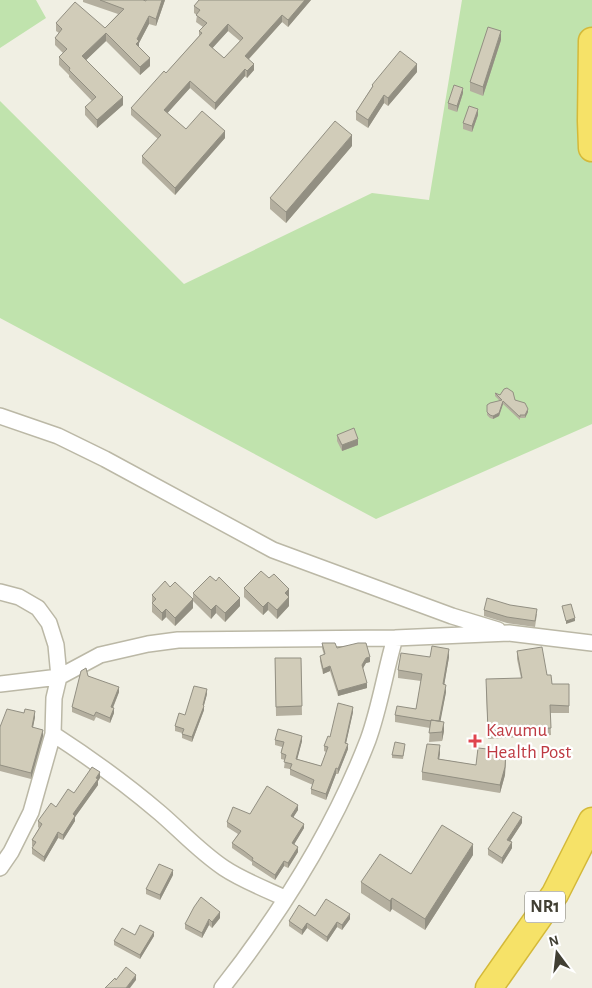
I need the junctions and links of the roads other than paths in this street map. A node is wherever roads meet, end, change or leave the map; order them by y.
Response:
1 (592, 41) edge
2 (592, 148) edge
3 (0, 416) edge
4 (0, 592) edge
5 (509, 633) junction
6 (395, 638) junction
7 (592, 643) edge
8 (59, 676) junction
9 (0, 684) edge
10 (53, 734) junction
11 (592, 821) edge
12 (0, 868) edge
13 (285, 898) junction
14 (222, 988) edge
15 (489, 988) edge

1 - 2 highway
3 - 5 street
4 - 8 street
5 - 6 street
5 - 7 street
6 - 8 street
6 - 13 street
8 - 9 street
8 - 10 street
10 - 12 street
10 - 13 street
11 - 15 highway, NR1
13 - 14 street

